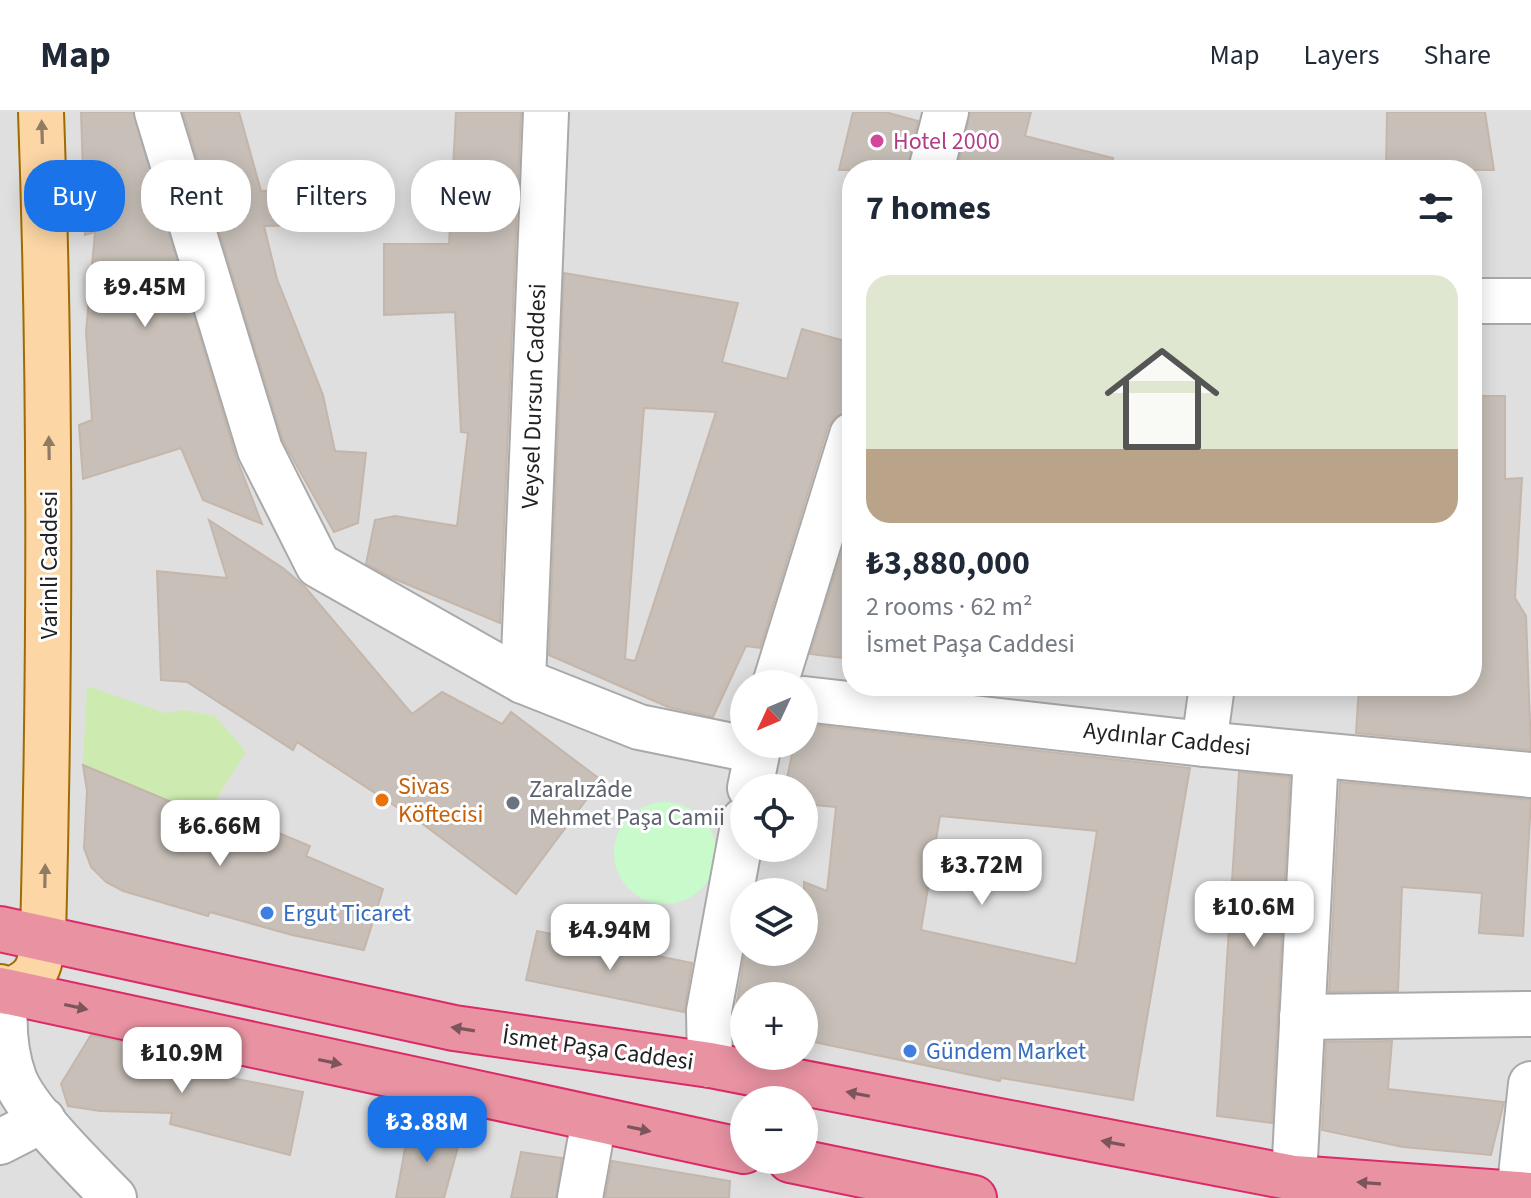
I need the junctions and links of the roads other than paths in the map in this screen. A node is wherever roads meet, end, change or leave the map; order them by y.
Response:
1 (41, 112) edge
2 (157, 112) edge
3 (546, 112) edge
4 (946, 112) edge
5 (934, 160) edge
6 (1482, 301) edge
7 (1531, 301) edge
8 (842, 467) edge
9 (779, 670) edge
10 (523, 681) junction
11 (1211, 696) edge
12 (818, 701) edge
13 (1204, 744) junction
14 (1316, 755) junction
15 (755, 761) edge
16 (1531, 775) edge
17 (736, 862) edge
18 (0, 929) edge
19 (43, 938) junction
20 (2, 990) edge
21 (1531, 1014) edge
22 (1302, 1017) junction
23 (710, 1065) junction
24 (1531, 1084) edge
25 (43, 1120) junction
26 (594, 1120) junction
27 (0, 1142) edge
28 (730, 1148) edge
29 (818, 1169) edge
30 (1294, 1178) junction
31 (884, 1189) edge
32 (1525, 1194) edge
33 (114, 1198) edge
34 (580, 1198) edge
35 (974, 1198) edge

19 -> 1 main road, Varinli Caddesi
2 - 10 street
3 - 10 street, Veysel Dursun Caddesi
4 - 5 street
6 - 7 street
8 - 9 street
10 - 15 street
11 - 13 street
12 - 13 street, Aydınlar Caddesi
13 - 14 street, Aydınlar Caddesi
14 - 16 street, Aydınlar Caddesi
14 - 22 street
17 - 23 street
18 - 19 highway, İsmet Paşa Caddesi
19 - 20 main road, Varinli Caddesi
23 -> 19 highway, İsmet Paşa Caddesi
20 - 25 street
20 -> 26 highway
21 - 22 street
22 - 30 street
30 -> 23 highway, İsmet Paşa Caddesi
24 - 32 street
25 - 27 street
25 - 33 street
26 -> 28 highway
26 - 34 street
29 - 31 highway
32 -> 30 highway, İsmet Paşa Caddesi
31 - 35 highway

